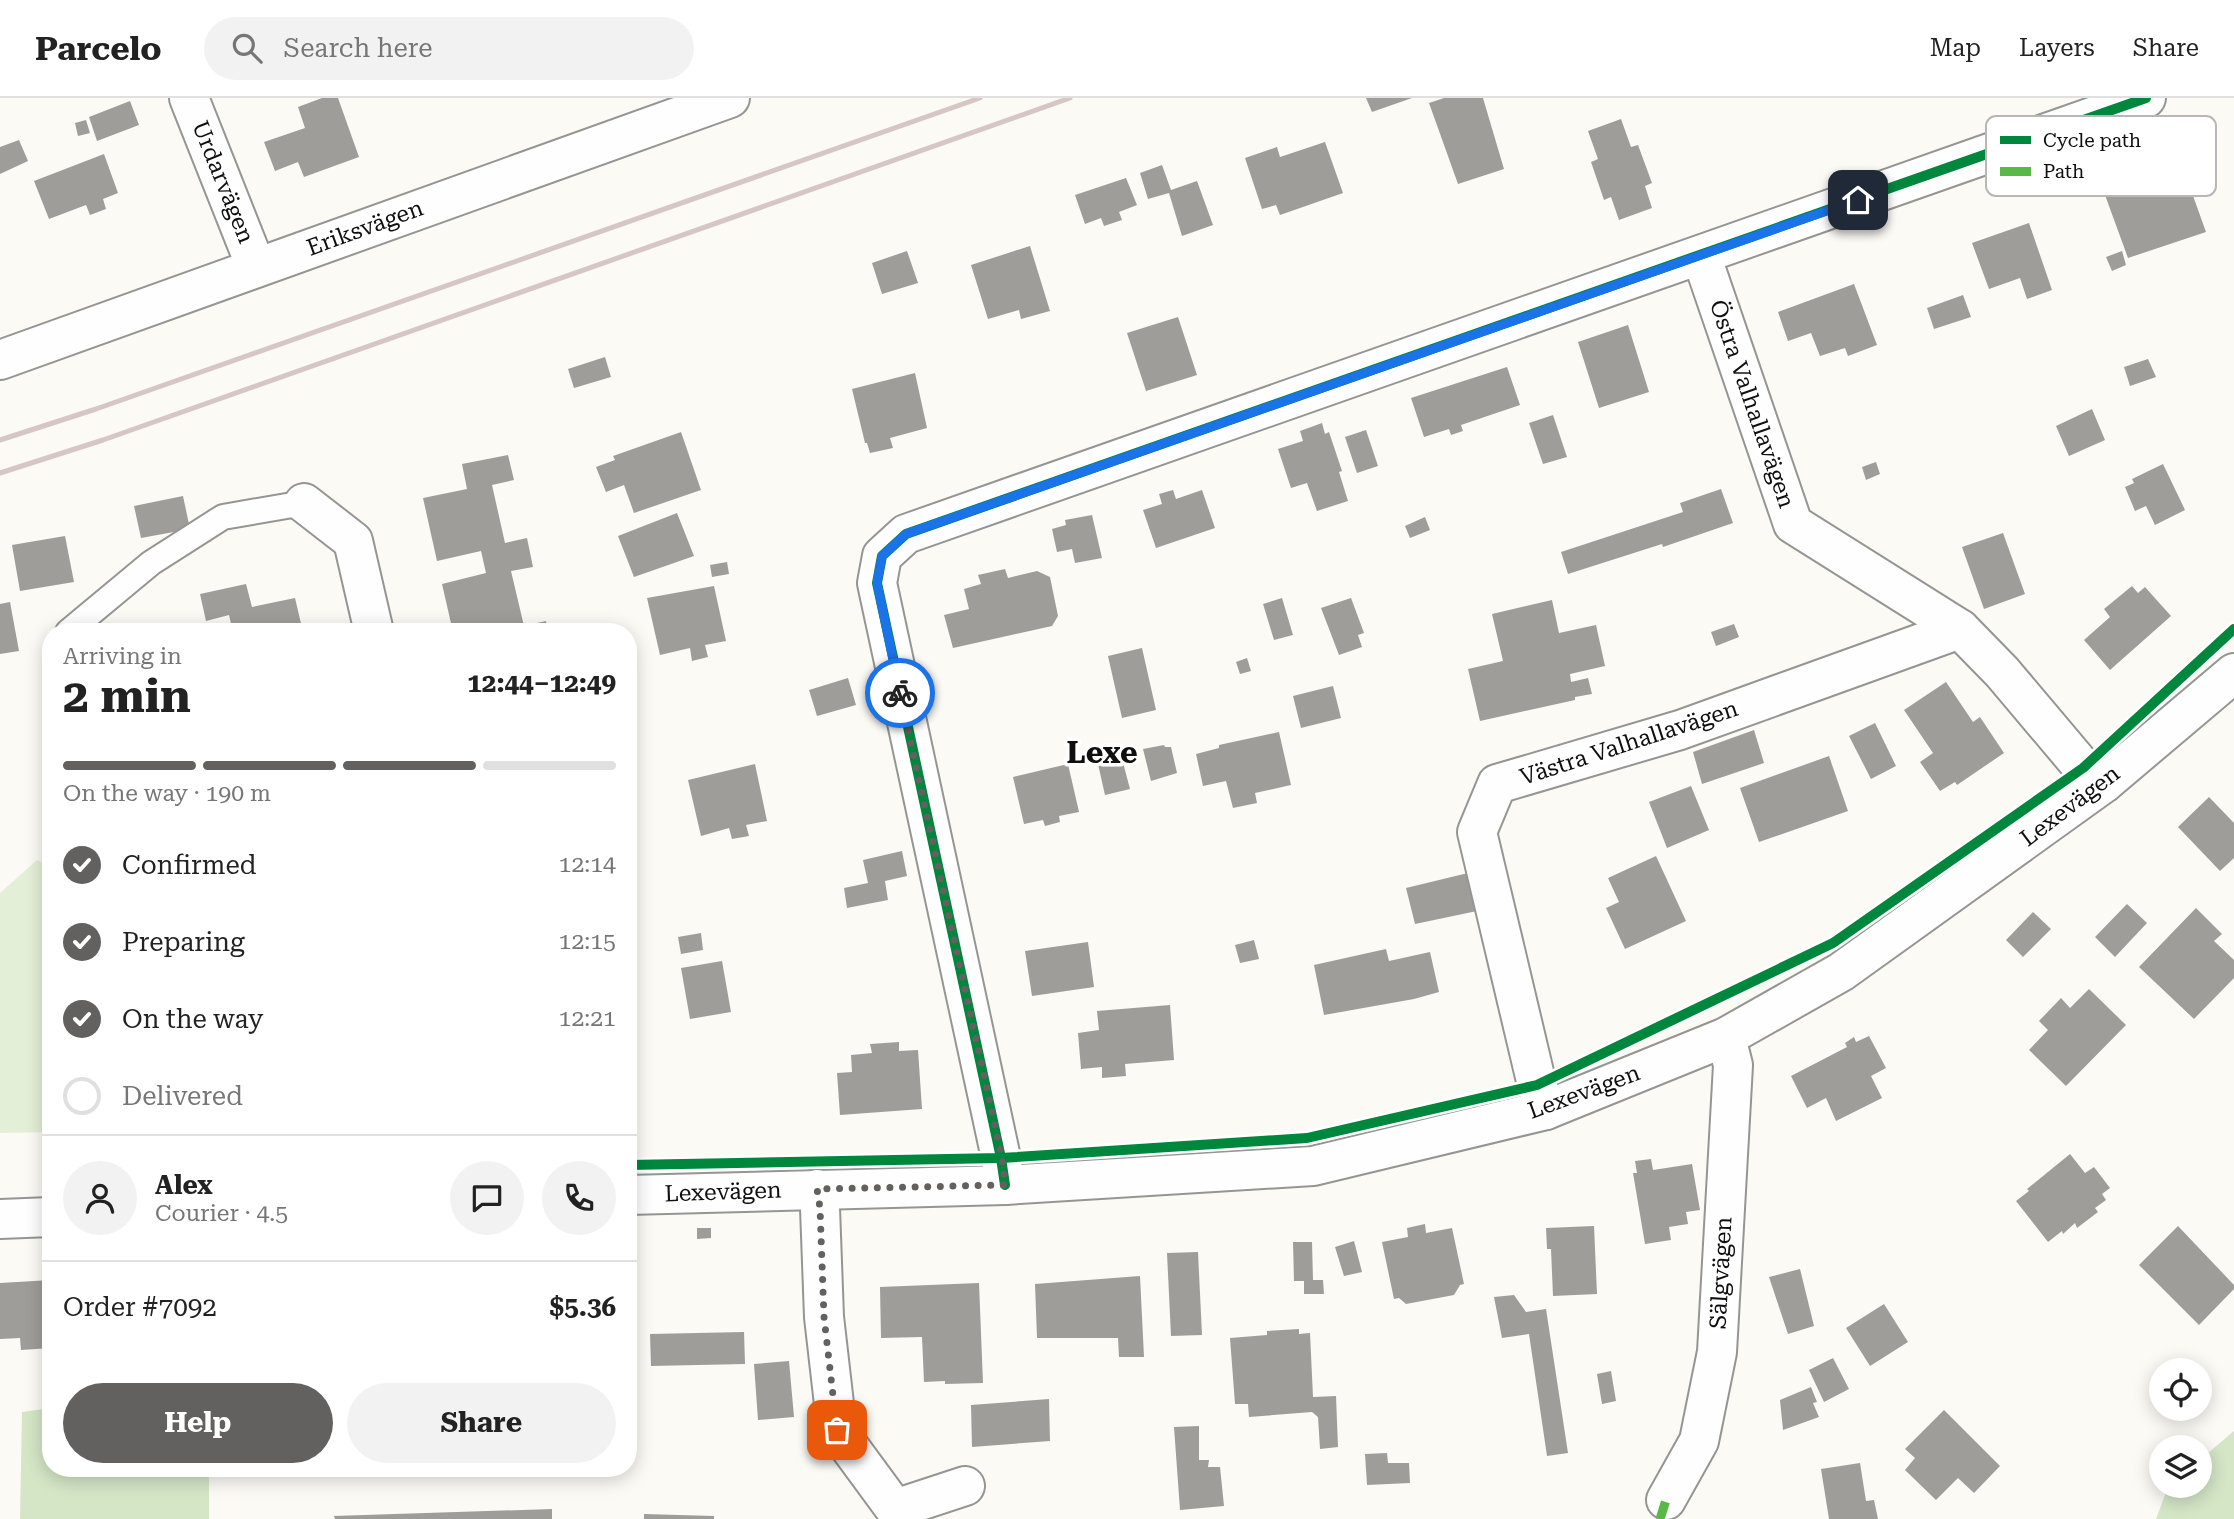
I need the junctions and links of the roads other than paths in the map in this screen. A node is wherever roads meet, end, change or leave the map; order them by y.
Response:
1 (189, 98) edge
2 (730, 98) edge
3 (2146, 98) edge
4 (2095, 116) edge
5 (1986, 154) edge
6 (1701, 255) junction
7 (256, 267) junction
8 (0, 360) edge
9 (304, 503) joint
10 (79, 623) edge
11 (372, 623) edge
12 (1960, 629) junction
13 (2234, 673) edge
14 (2104, 783) junction
15 (1726, 1037) junction
16 (1546, 1110) junction
17 (1005, 1185) junction
18 (817, 1189) junction
19 (637, 1195) edge
20 (42, 1217) edge
21 (0, 1219) edge
22 (965, 1486) dead end
23 (1666, 1500) dead end

1 - 7 street, Urdarvägen
2 - 7 street, Eriksvägen
3 - 4 street
5 - 6 street
6 - 12 street, Östra Valhallavägen
6 - 17 street
7 - 8 street, Eriksvägen
9 - 10 lane
9 - 11 street
12 - 14 street, Östra Valhallavägen
12 - 16 street, Västra Valhallavägen
13 - 14 street, Lexevägen
14 - 15 street, Lexevägen
15 - 16 street, Lexevägen
15 - 23 street, Sälgvägen
16 - 17 street, Lexevägen
17 - 18 street, Lexevägen
18 - 19 street, Lexevägen
18 - 22 street
20 - 21 street

